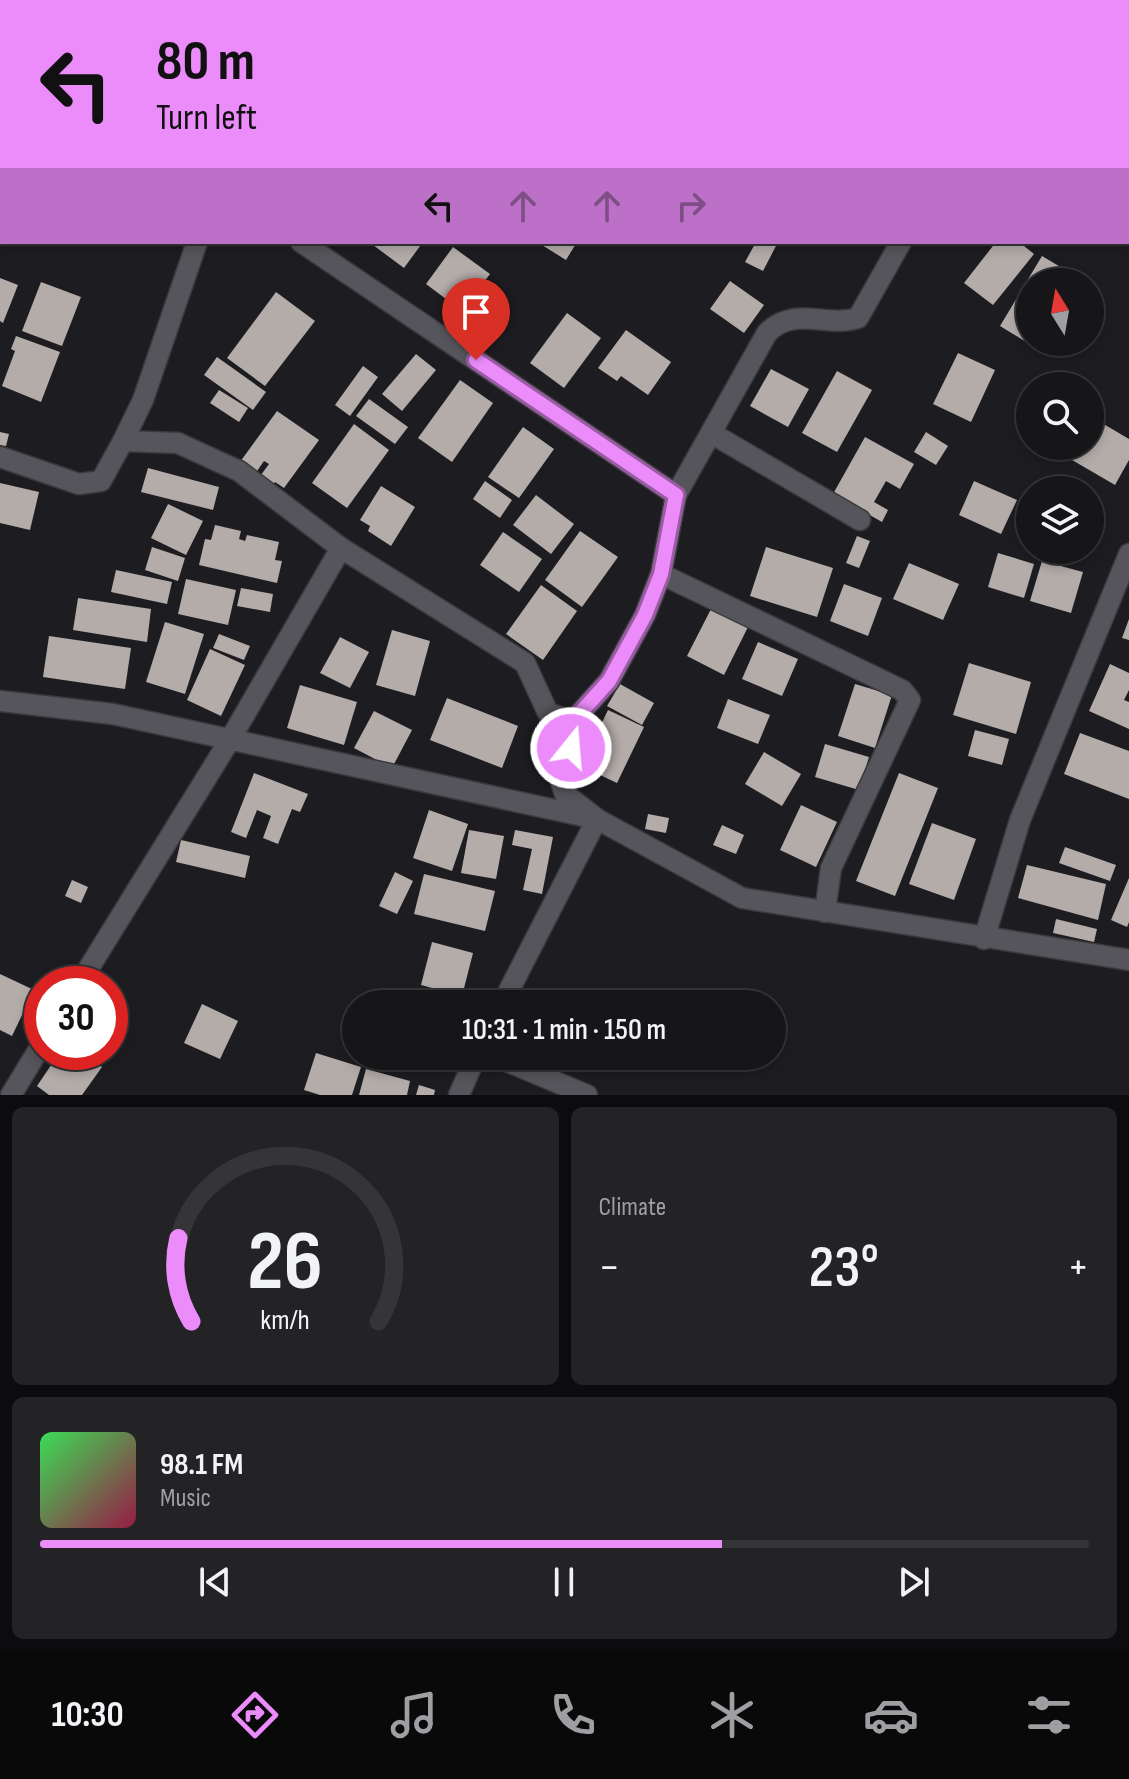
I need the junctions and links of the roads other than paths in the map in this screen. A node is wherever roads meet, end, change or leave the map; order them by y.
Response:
1 (196, 244) edge
2 (304, 244) edge
3 (900, 244) edge
4 (711, 433) junction
5 (123, 441) junction
6 (0, 457) edge
7 (676, 495) junction
8 (860, 520) dead end
9 (341, 548) junction
10 (1129, 554) edge
11 (661, 574) junction
12 (0, 701) edge
13 (573, 721) junction
14 (231, 738) junction
15 (597, 819) junction
16 (825, 912) junction
17 (984, 939) junction
18 (1129, 960) edge
19 (90, 966) edge
20 (509, 990) edge
21 (26, 1070) edge
22 (470, 1070) edge
23 (527, 1070) edge
24 (11, 1095) edge
25 (459, 1095) edge
26 (587, 1095) edge

1 - 5 street
2 - 7 street
3 - 4 street
4 - 7 street
4 - 8 street
5 - 6 street
5 - 9 street
7 - 11 street
9 - 13 street
9 - 14 street
10 - 17 street
11 - 13 street
11 - 16 street
12 - 14 street
13 - 15 street
14 - 15 street
14 - 19 street
15 - 16 street
15 - 20 street
16 - 17 street
17 - 18 street
21 - 24 street
22 - 25 street
23 - 26 street

